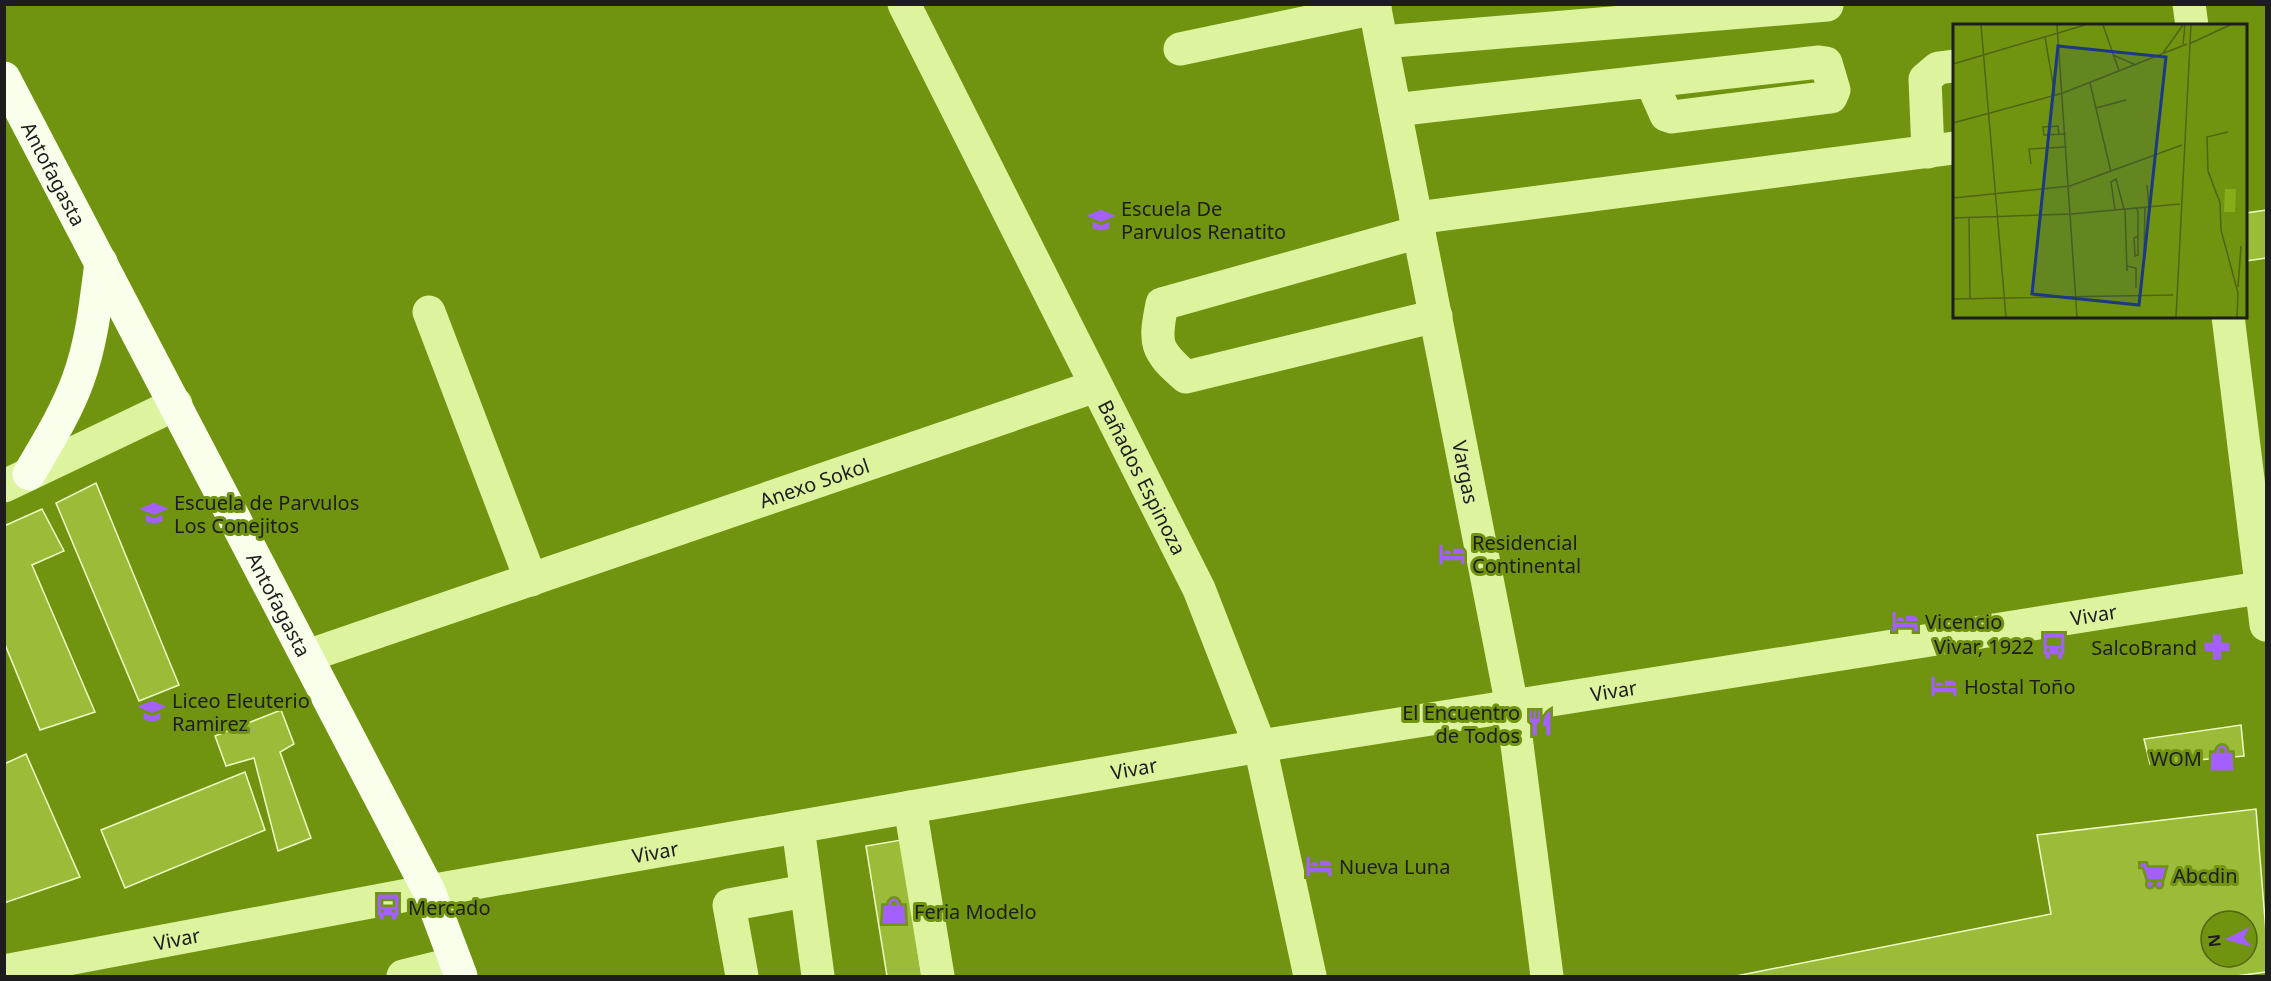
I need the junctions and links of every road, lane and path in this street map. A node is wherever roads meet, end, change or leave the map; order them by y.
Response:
1 (904, 4) edge
2 (1827, 4) edge
3 (2189, 4) edge
4 (1374, 6) edge
5 (2192, 24) edge
6 (1382, 42) junction
7 (1180, 49) dead end
8 (1953, 66) edge
9 (4, 78) edge
10 (1651, 81) junction
11 (1395, 110) junction
12 (1941, 150) edge
13 (1418, 225) junction
14 (101, 262) junction
15 (429, 312) dead end
16 (1436, 316) junction
17 (2228, 318) edge
18 (1096, 386) junction
19 (176, 404) junction
20 (17, 480) edge
21 (531, 580) junction
22 (2264, 588) edge
23 (2266, 625) edge
24 (307, 656) junction
25 (1512, 706) junction
26 (1260, 746) junction
27 (910, 807) junction
28 (798, 827) junction
29 (429, 891) junction
30 (805, 891) junction
31 (459, 970) edge
32 (4, 971) edge
33 (404, 976) edge
34 (742, 976) edge
35 (818, 976) edge
36 (938, 976) edge
37 (1310, 976) edge
38 (1547, 976) edge

1 - 18 street, Bañados Espinoza
2 - 6 street
3 - 5 street
4 - 6 street, Vargas
4 - 7 street
6 - 11 street, Vargas
8 - 12 street
9 - 14 main road, Antofagasta
10 - 10 street
10 - 11 street
11 - 13 street, Vargas
12 - 13 street
13 - 16 street, Vargas
13 - 16 street
14 - 19 main road, Antofagasta
14 - 20 main road
15 - 21 street
16 - 25 street, Vargas
17 - 22 street
18 - 21 street, Anexo Sokol
18 - 26 street, Bañados Espinoza
19 - 20 street
19 - 24 main road, Antofagasta
21 - 24 street, Anexo Sokol
22 - 23 street
22 - 25 street, Vivar
24 - 29 main road, Antofagasta
25 - 26 street, Vivar
25 - 38 street, Vargas
26 - 27 street, Vivar
26 - 37 street, Bañados Espinoza
27 - 28 street, Vivar
27 - 36 street
28 - 29 street, Vivar
28 - 30 street
29 - 31 main road, Antofagasta
29 - 32 street, Vivar
30 - 34 street
30 - 35 street
31 - 33 street

